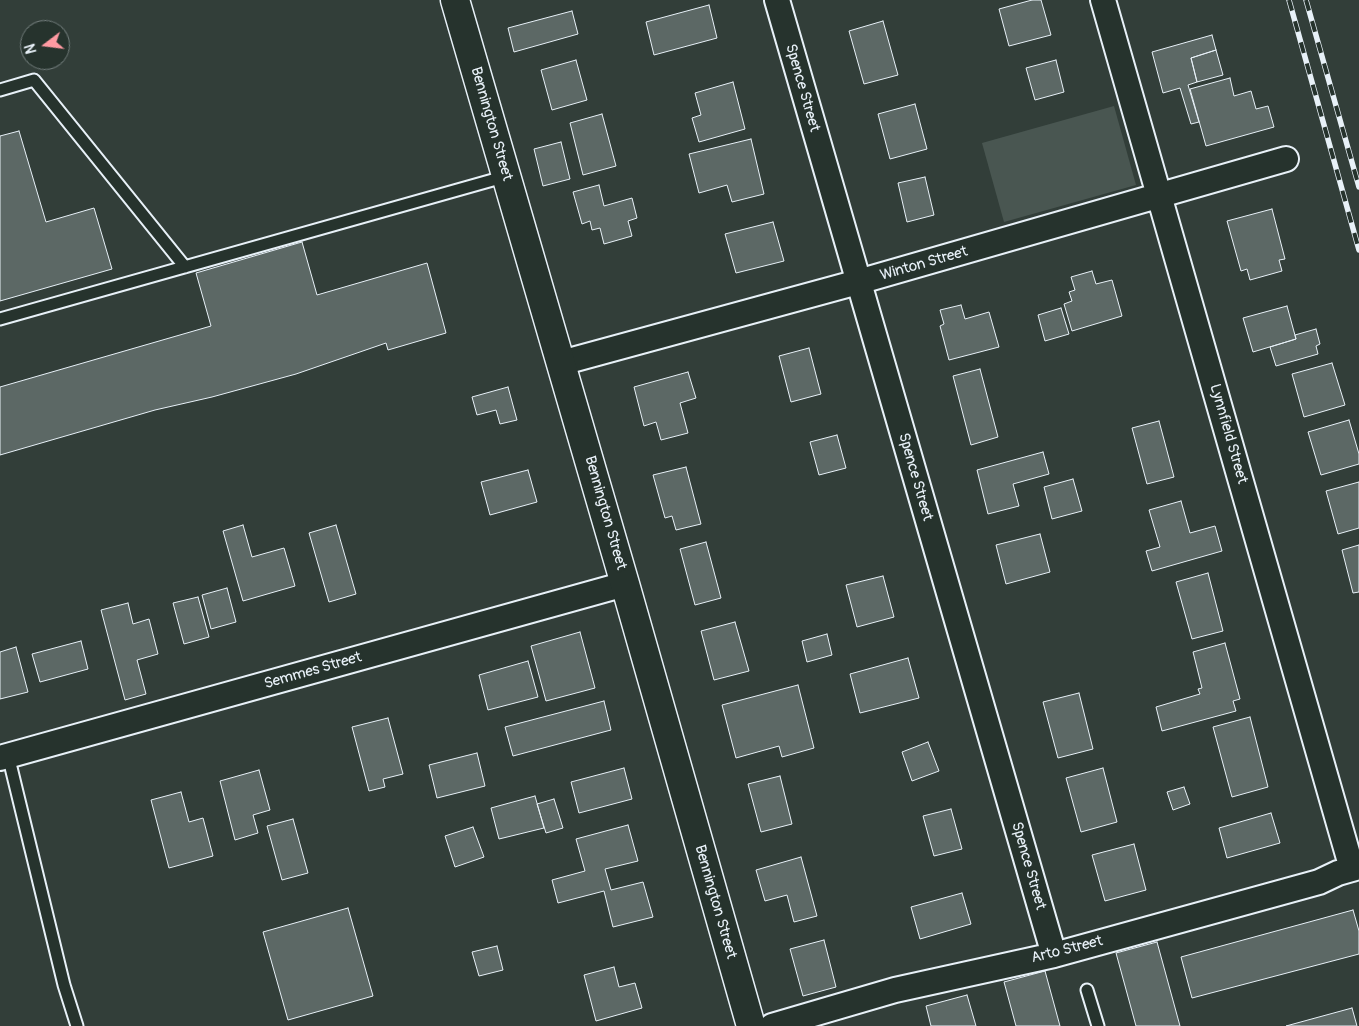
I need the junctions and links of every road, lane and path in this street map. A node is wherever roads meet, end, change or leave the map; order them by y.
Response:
1 (455, 0) edge
2 (777, 0) edge
3 (1103, 0) edge
4 (0, 90) edge
5 (1286, 159) dead end
6 (507, 176) junction
7 (1160, 196) junction
8 (185, 267) junction
9 (858, 282) junction
10 (0, 319) edge
11 (561, 363) junction
12 (625, 584) junction
13 (4, 756) edge
14 (1355, 868) edge
15 (1054, 955) junction
16 (1088, 990) dead end
17 (77, 1026) edge
18 (750, 1026) edge
19 (772, 1026) edge
20 (1098, 1026) edge

1 - 6 street, Bennington Street
2 - 9 street, Spence Street
3 - 7 street, Lynnfield Street
4 - 8 lane
5 - 7 street, Winton Street
6 - 8 lane
6 - 11 street, Bennington Street
7 - 9 street, Winton Street
7 - 14 street, Lynnfield Street
8 - 10 lane
9 - 11 street, Winton Street
9 - 15 street, Spence Street
11 - 12 street, Bennington Street
12 - 13 street, Semmes Street
12 - 18 street, Bennington Street
13 - 17 lane
14 - 15 street, Arto Street
15 - 19 street, Arto Street
16 - 20 lane

